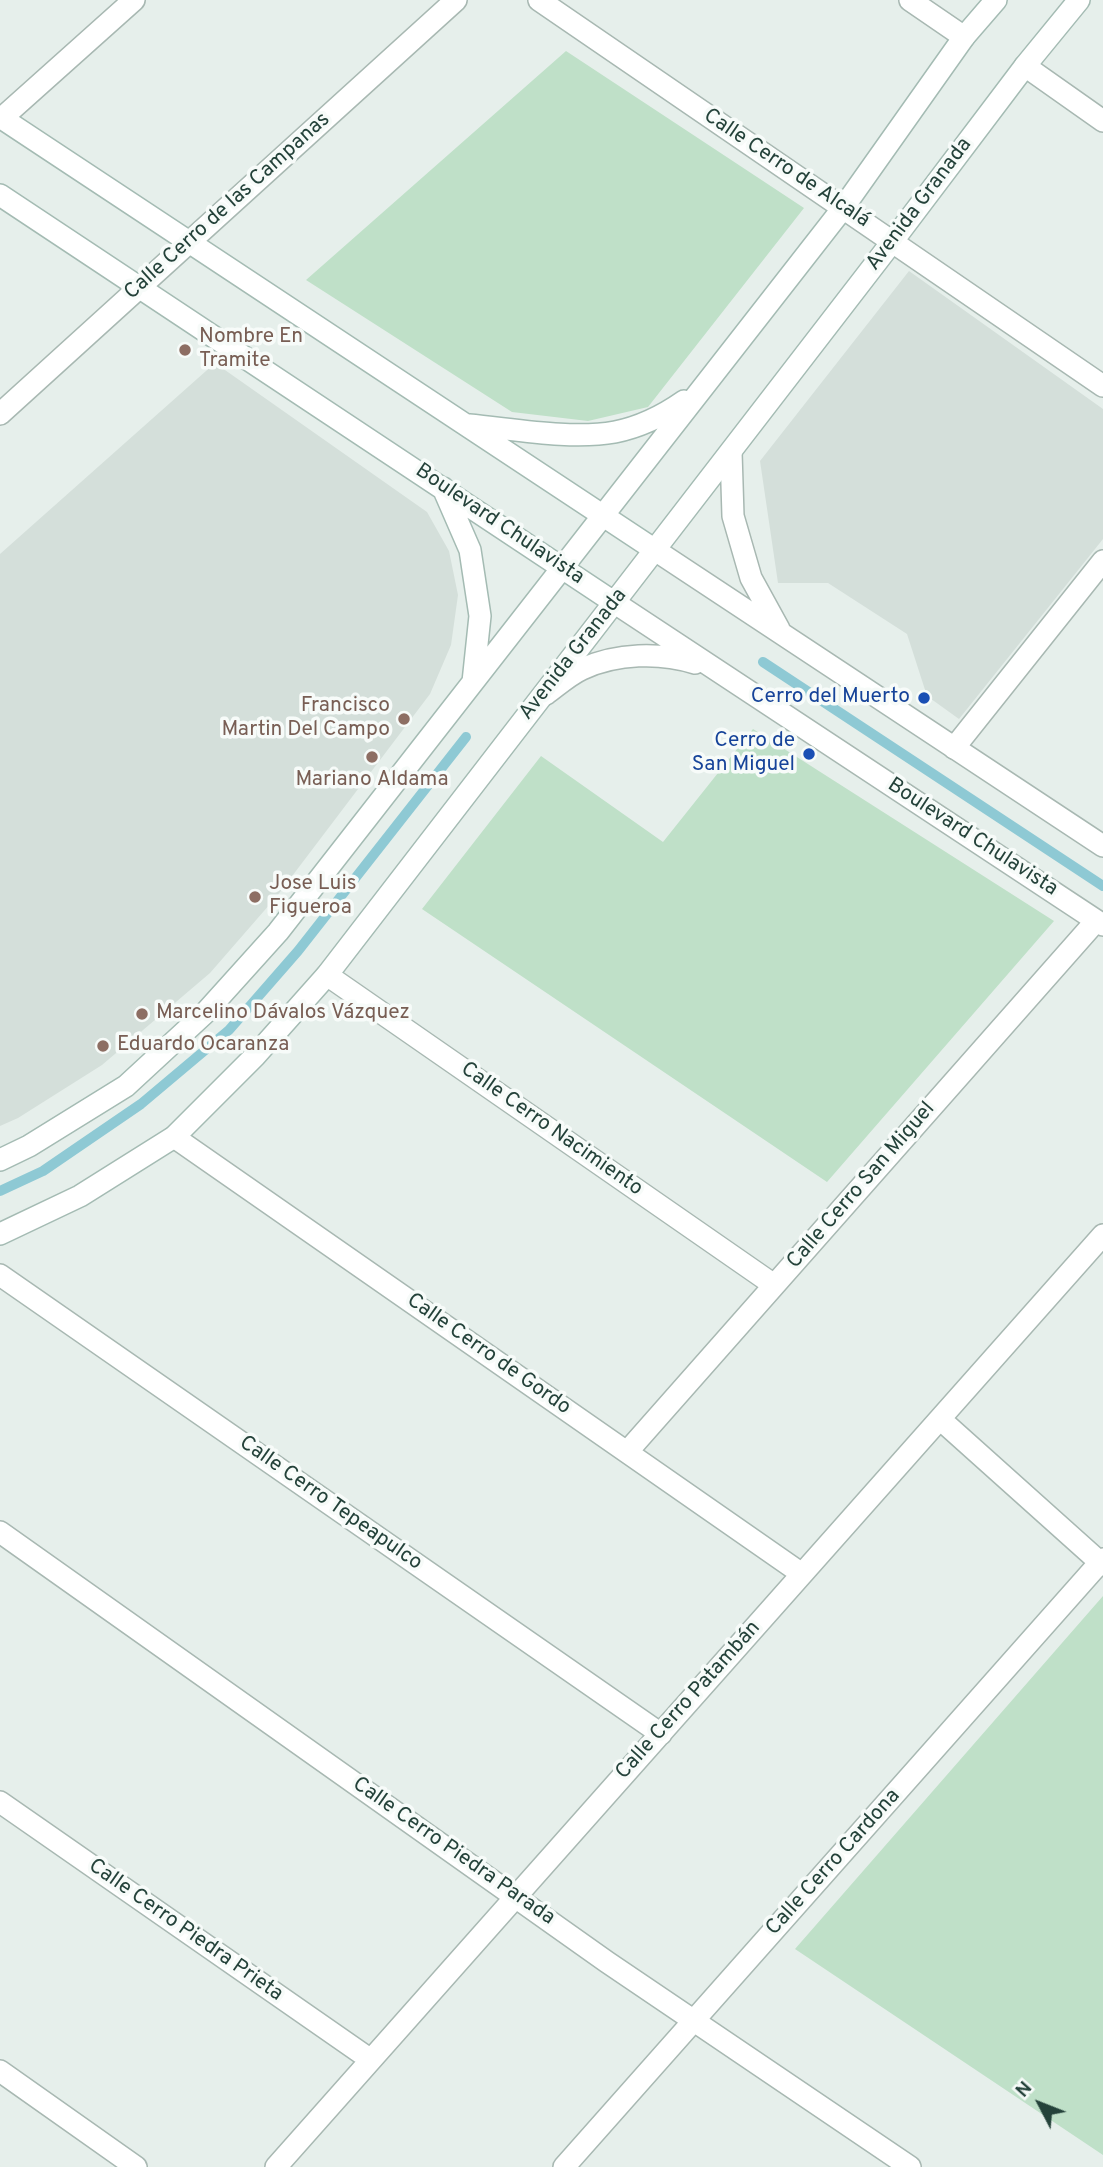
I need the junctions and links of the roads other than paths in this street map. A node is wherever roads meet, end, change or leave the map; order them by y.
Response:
1 (134, 0) edge
2 (456, 0) edge
3 (539, 0) edge
4 (911, 0) edge
5 (996, 0) edge
6 (1079, 0) edge
7 (964, 37) junction
8 (1026, 66) junction
9 (1, 118) edge
10 (1103, 121) edge
11 (0, 195) edge
12 (843, 208) junction
13 (189, 242) junction
14 (892, 242) junction
15 (140, 287) junction
16 (1103, 386) edge
17 (701, 390) junction
18 (0, 414) edge
19 (466, 425) junction
20 (730, 452) junction
21 (443, 488) junction
22 (603, 515) junction
23 (655, 550) junction
24 (1103, 561) edge
25 (562, 567) junction
26 (615, 603) junction
27 (782, 634) junction
28 (717, 670) junction
29 (472, 682) junction
30 (544, 695) junction
31 (954, 748) junction
32 (1103, 846) edge
33 (1100, 923) edge
34 (327, 975) junction
35 (174, 1136) junction
36 (0, 1160) edge
37 (0, 1234) edge
38 (1103, 1235) edge
39 (0, 1275) edge
40 (774, 1285) junction
41 (940, 1419) junction
42 (628, 1452) junction
43 (0, 1532) edge
44 (1102, 1562) edge
45 (802, 1574) junction
46 (660, 1734) junction
47 (0, 1802) edge
48 (516, 1896) junction
49 (695, 2020) junction
50 (370, 2060) junction
51 (0, 2071) edge
52 (136, 2167) edge
53 (276, 2167) edge
54 (564, 2167) edge
55 (910, 2167) edge

1 - 9 street
2 - 13 street, Calle Cerro de las Campanas
3 - 12 street, Calle Cerro de Alcalá
4 - 7 street
5 - 7 street
6 - 8 street, Avenida Granada
7 - 12 street
8 - 10 street
8 - 14 street, Avenida Granada
9 - 13 street
11 - 15 street, Boulevard Chulavista
12 - 14 street, Calle Cerro de Alcalá
12 - 17 street
13 - 15 street, Calle Cerro de las Campanas
13 - 19 street
14 - 16 street, Calle Cerro de Alcalá
14 - 20 street, Avenida Granada
15 - 18 street, Calle Cerro de las Campanas
15 - 21 street, Boulevard Chulavista
17 - 19 street
17 - 22 street
19 - 22 street
20 - 23 street, Avenida Granada
20 - 27 street
21 - 25 street, Boulevard Chulavista
21 - 29 street
22 - 23 street
22 - 25 street
23 - 26 street, Avenida Granada
23 - 27 street
24 - 31 street
25 - 26 street, Boulevard Chulavista
25 - 29 street
26 - 28 street, Boulevard Chulavista
26 - 30 street, Avenida Granada
27 - 31 street
28 - 30 street
28 - 33 street, Boulevard Chulavista
29 - 36 street
30 - 34 street, Avenida Granada
31 - 32 street
33 - 40 street, Calle Cerro San Miguel
34 - 35 street, Avenida Granada
34 - 40 street, Calle Cerro Nacimiento
35 - 37 street, Avenida Granada
35 - 42 street, Calle Cerro de Gordo
38 - 41 street, Calle Cerro Patambán
39 - 46 street, Calle Cerro Tepeapulco
40 - 42 street, Calle Cerro San Miguel
41 - 44 street
41 - 45 street, Calle Cerro Patambán
42 - 45 street, Calle Cerro de Gordo
43 - 48 street, Calle Cerro Piedra Parada
44 - 49 street, Calle Cerro Cardona
45 - 46 street, Calle Cerro Patambán
46 - 48 street, Calle Cerro Patambán
47 - 50 street, Calle Cerro Piedra Prieta
48 - 49 street, Calle Cerro Piedra Parada
48 - 50 street, Calle Cerro Patambán
49 - 54 street, Calle Cerro Cardona
49 - 55 street, Calle Cerro Piedra Parada
50 - 53 street, Calle Cerro Patambán
51 - 52 street

